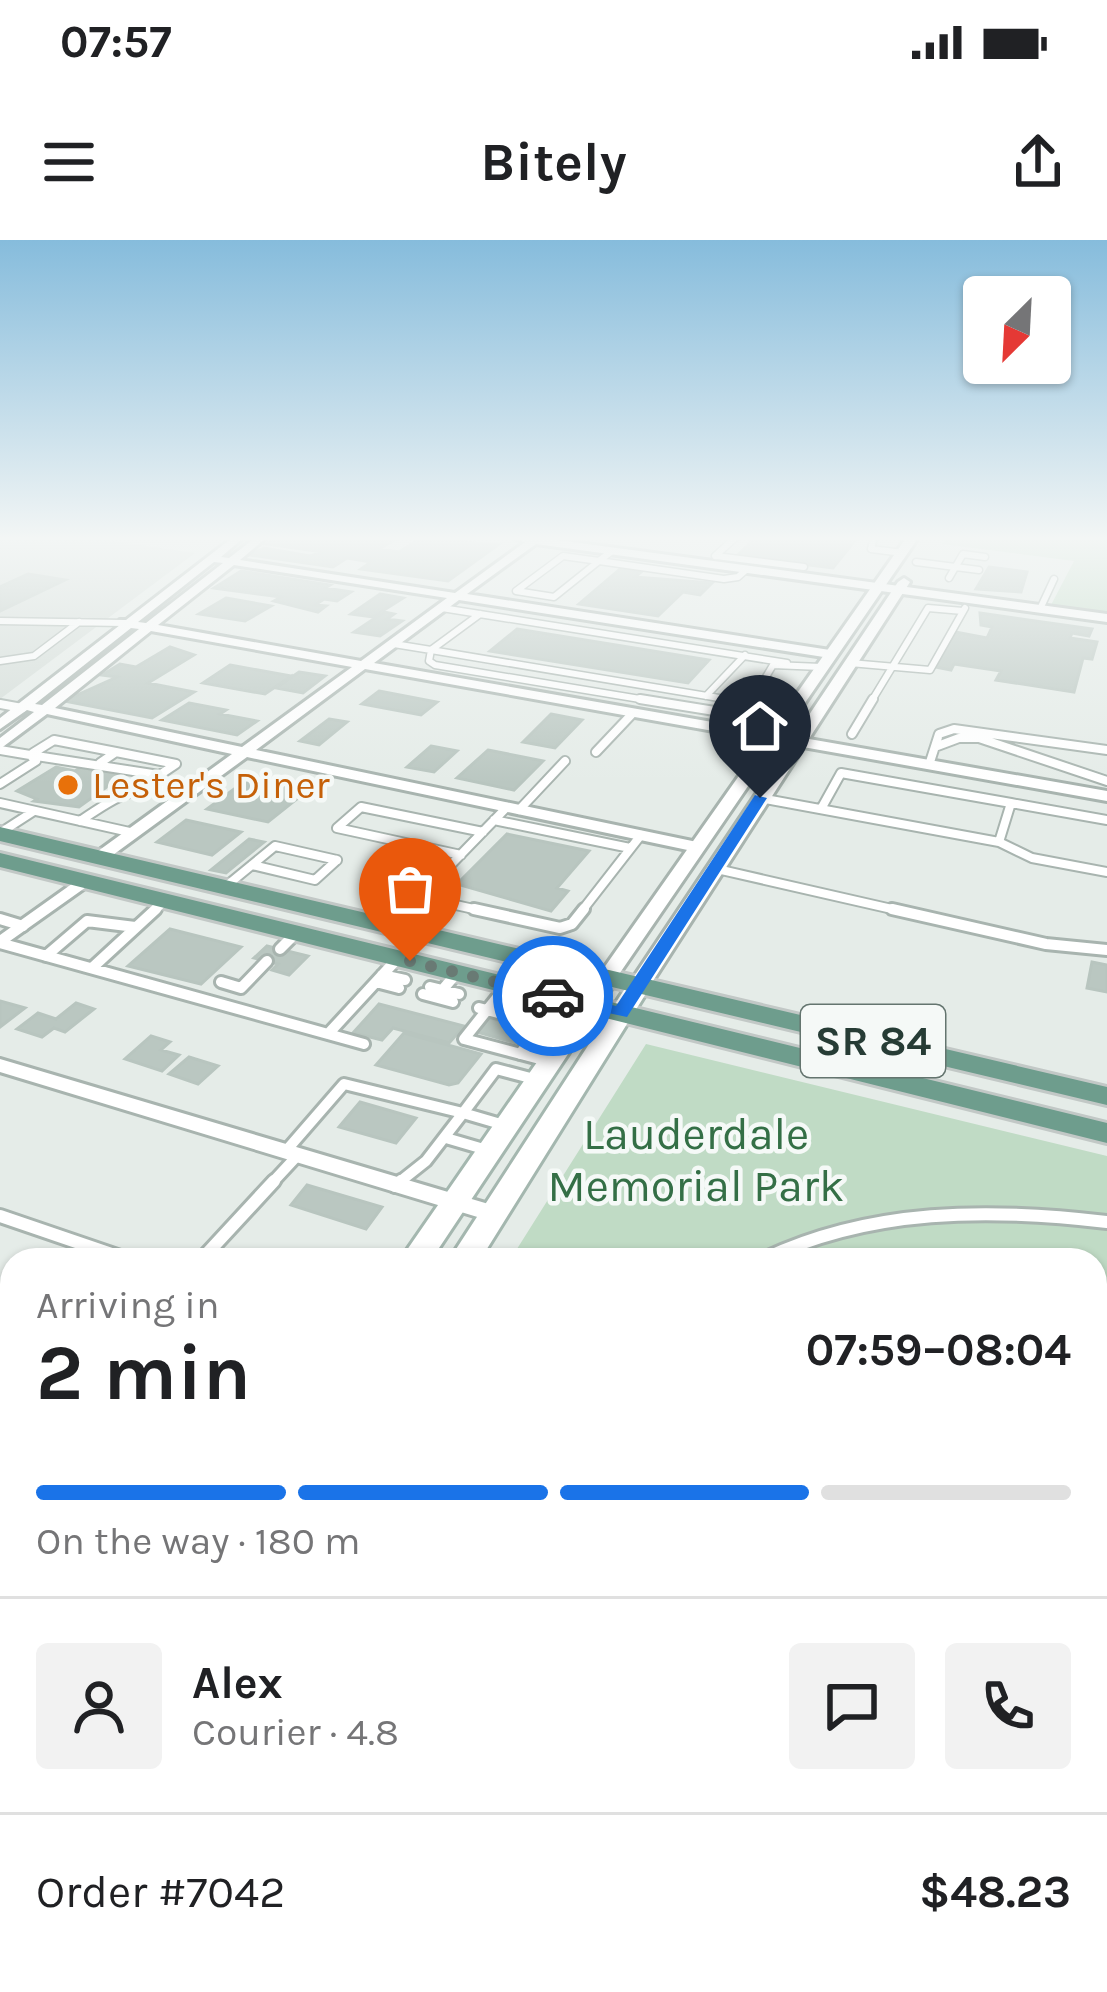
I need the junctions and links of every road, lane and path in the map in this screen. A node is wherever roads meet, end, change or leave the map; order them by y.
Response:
1 (128, 620) edge
2 (157, 620) edge
3 (426, 620) edge
4 (472, 620) edge
5 (516, 620) edge
6 (600, 620) edge
7 (856, 620) edge
8 (879, 620) edge
9 (921, 620) edge
10 (958, 620) edge
11 (0, 621) edge
12 (79, 622) junction
13 (124, 623) junction
14 (148, 627) junction
15 (394, 644) junction
16 (431, 650) junction
17 (745, 656) junction
18 (825, 660) junction
19 (0, 661) edge
20 (787, 663) junction
21 (850, 663) junction
22 (364, 666) junction
23 (892, 669) junction
24 (706, 695) junction
25 (0, 704) edge
26 (751, 704) junction
27 (24, 707) junction
28 (46, 710) junction
29 (790, 710) junction
30 (632, 714) junction
31 (0, 725) edge
32 (852, 734) dead end
33 (770, 738) junction
34 (797, 743) junction
35 (935, 747) junction
36 (0, 748) edge
37 (1107, 749) edge
38 (116, 752) junction
39 (596, 752) dead end
40 (247, 753) junction
41 (30, 754) junction
42 (566, 760) dead end
43 (99, 764) junction
44 (929, 765) junction
45 (159, 776) junction
46 (1107, 781) edge
47 (147, 783) junction
48 (0, 784) edge
49 (191, 792) junction
50 (1107, 796) edge
51 (760, 798) junction
52 (1011, 802) junction
53 (0, 803) edge
54 (820, 809) junction
55 (34, 811) junction
56 (507, 812) junction
57 (1107, 820) edge
58 (80, 821) junction
59 (483, 832) junction
60 (134, 833) junction
61 (0, 834) edge
62 (636, 842) junction
63 (999, 842) junction
64 (697, 847) junction
65 (461, 855) junction
66 (100, 857) junction
67 (0, 860) edge
68 (252, 865) junction
69 (139, 866) junction
70 (717, 868) junction
71 (43, 871) junction
72 (1107, 872) edge
73 (83, 881) junction
74 (225, 887) junction
75 (420, 896) junction
76 (165, 901) junction
77 (0, 920) edge
78 (23, 926) junction
79 (135, 927) junction
80 (390, 927) junction
81 (0, 943) edge
82 (1107, 950) edge
83 (46, 956) junction
84 (267, 962) dead end
85 (92, 968) junction
86 (392, 977) junction
87 (606, 980) junction
88 (221, 982) dead end
89 (638, 987) junction
90 (490, 1001) junction
91 (589, 1005) junction
92 (621, 1013) junction
93 (542, 1024) junction
94 (572, 1032) junction
95 (328, 1034) junction
96 (364, 1044) dead end
97 (520, 1054) junction
98 (0, 1066) edge
99 (544, 1071) junction
100 (1107, 1096) edge
101 (463, 1113) junction
102 (507, 1126) junction
103 (1107, 1133) edge
104 (446, 1138) junction
105 (490, 1150) junction
106 (291, 1154) junction
107 (395, 1186) junction
108 (454, 1203) junction
109 (494, 1214) junction
110 (0, 1216) edge
111 (1107, 1222) edge
112 (94, 1248) edge
113 (211, 1248) edge
114 (423, 1248) edge
115 (472, 1248) edge
116 (796, 1248) edge

1 - 13 street
2 - 14 street
3 - 15 street
4 - 16 lane
5 - 17 lane
6 - 18 street
7 - 18 street
8 - 21 street
9 - 23 lane
10 - 23 lane
11 - 12 lane
12 - 13 lane
12 - 19 lane
13 - 14 street
13 - 27 street
14 - 22 street
14 - 28 street
15 - 16 lane
15 - 22 street
16 - 24 lane
16 - 26 lane
17 - 20 lane
17 - 24 lane
18 - 20 lane
18 - 29 street
20 - 26 lane
21 - 23 lane
21 - 34 street
22 - 30 street
22 - 40 street
23 - 32 lane
24 - 26 lane
25 - 27 lane
26 - 29 lane
27 - 28 street
27 - 31 street
28 - 36 street
28 - 40 street
29 - 33 street
30 - 33 street
30 - 39 lane
33 - 34 street
33 - 64 street
34 - 44 street
34 - 51 street
35 - 37 lane
35 - 44 lane
35 - 46 lane
36 - 41 lane
38 - 41 lane
38 - 43 lane
38 - 45 lane
40 - 49 street
40 - 56 street
41 - 43 lane
41 - 48 lane
42 - 56 lane
43 - 45 lane
44 - 50 street
45 - 47 lane
47 - 49 lane
47 - 58 lane
49 - 60 street
51 - 54 lane
51 - 70 street
52 - 54 lane
52 - 57 lane
52 - 63 lane
53 - 55 lane
54 - 63 lane
55 - 58 lane
55 - 61 lane
56 - 59 lane
56 - 62 street
56 - 62 lane
58 - 60 lane
59 - 65 lane
59 - 65 lane
60 - 66 street
61 - 66 main road, SR 84
62 - 64 street
62 - 75 lane
63 - 72 lane
64 - 87 street
65 - 75 lane
66 - 69 main road, SR 84
66 - 71 main road
67 - 71 main road, SR 84
68 - 68 lane
68 - 74 lane
69 - 73 main road
69 - 74 main road, SR 84
70 - 82 lane
70 - 89 street
71 - 73 main road, SR 84
73 - 76 main road, SR 84
73 - 78 street
74 - 80 main road, SR 84
75 - 80 lane
76 - 79 lane
76 - 86 main road, SR 84
77 - 78 lane
78 - 81 street
79 - 83 lane
79 - 85 lane
80 - 87 main road, SR 84
81 - 83 lane
83 - 85 lane
84 - 88 lane
85 - 95 lane
86 - 90 main road, SR 84
86 - 95 lane
87 - 89 main road, SR 84
87 - 91 main road
89 - 92 main road
89 - 100 main road, SR 84
90 - 91 main road, SR 84
90 - 93 lane
90 - 97 lane
91 - 92 main road, SR 84
91 - 94 main road
92 - 103 main road, SR 84
92 - 109 main road
93 - 94 lane
93 - 97 lane
94 - 99 main road
95 - 96 lane
97 - 99 lane
98 - 106 street
99 - 101 lane
99 - 102 main road
101 - 102 lane
101 - 104 lane
101 - 106 lane
102 - 105 main road
104 - 105 lane
104 - 107 lane
105 - 108 main road
106 - 107 street
106 - 113 lane
107 - 108 street
108 - 109 street
108 - 114 main road
109 - 115 main road
110 - 112 lane
111 - 116 lane

